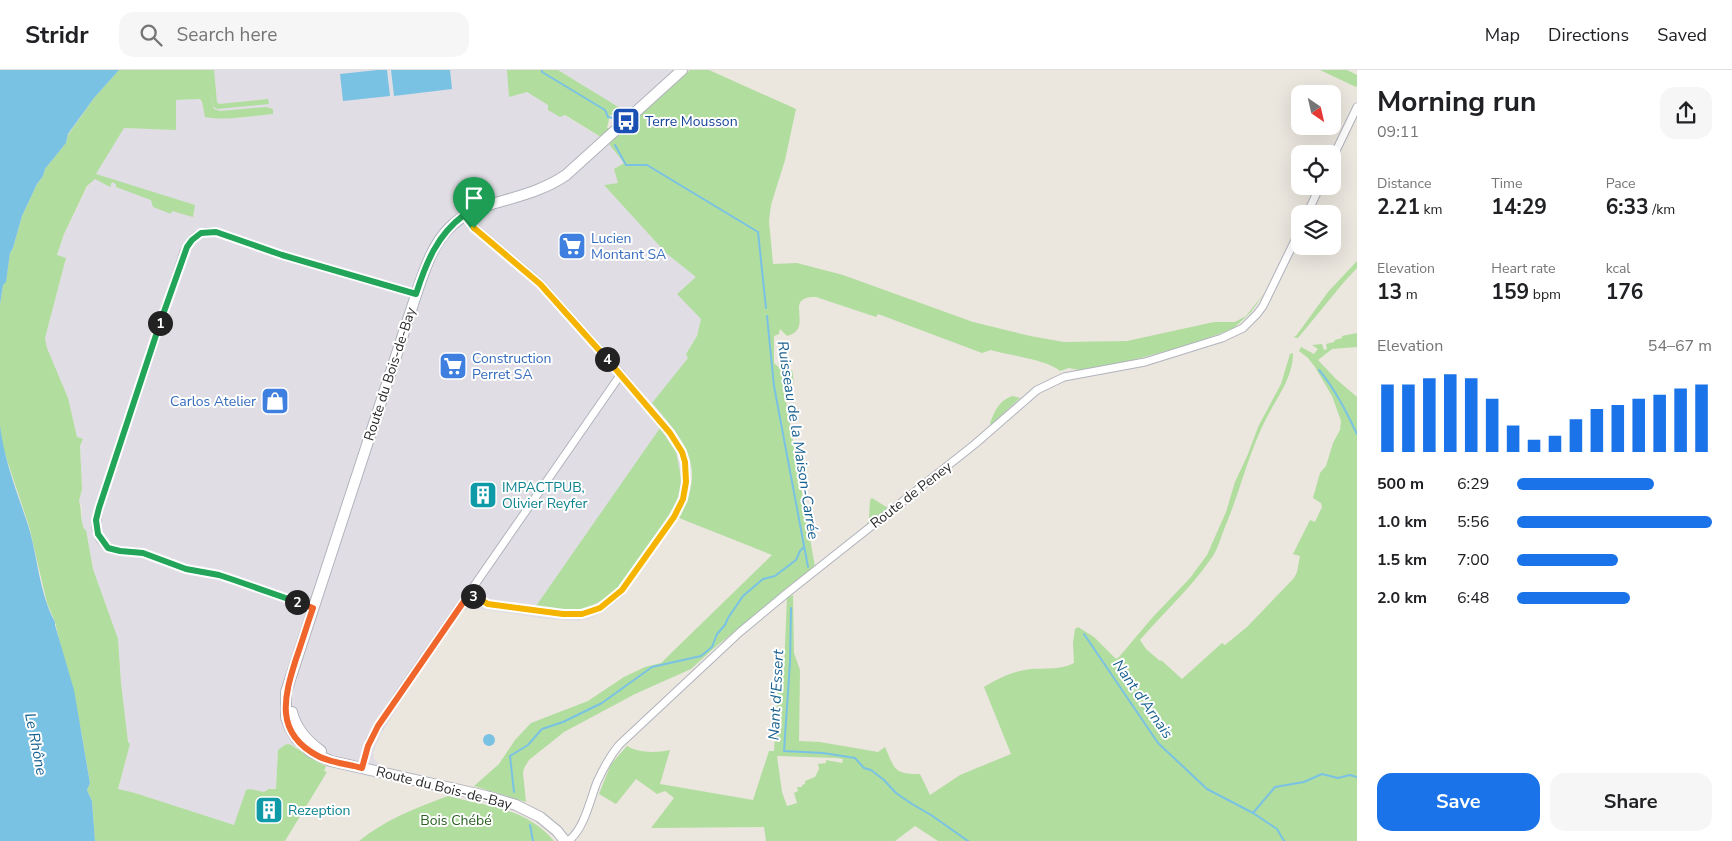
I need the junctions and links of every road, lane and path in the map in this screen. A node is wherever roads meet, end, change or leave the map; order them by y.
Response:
1 (682, 70) edge
2 (1357, 107) edge
3 (1339, 145) edge
4 (464, 215) junction
5 (1291, 249) edge
6 (416, 294) junction
7 (621, 374) junction
8 (469, 594) junction
9 (313, 608) junction
10 (362, 768) junction
11 (566, 841) edge

1 - 4 main road, Route du Bois-de-Bay
2 - 3 street
4 - 6 main road, Route du Bois-de-Bay
4 - 7 street
5 - 11 street, Route de Peney
6 - 9 main road, Route du Bois-de-Bay
6 - 9 street
7 - 8 street
7 - 8 street
8 - 10 street
9 - 10 main road, Route du Bois-de-Bay
10 - 11 main road, Route du Bois-de-Bay

